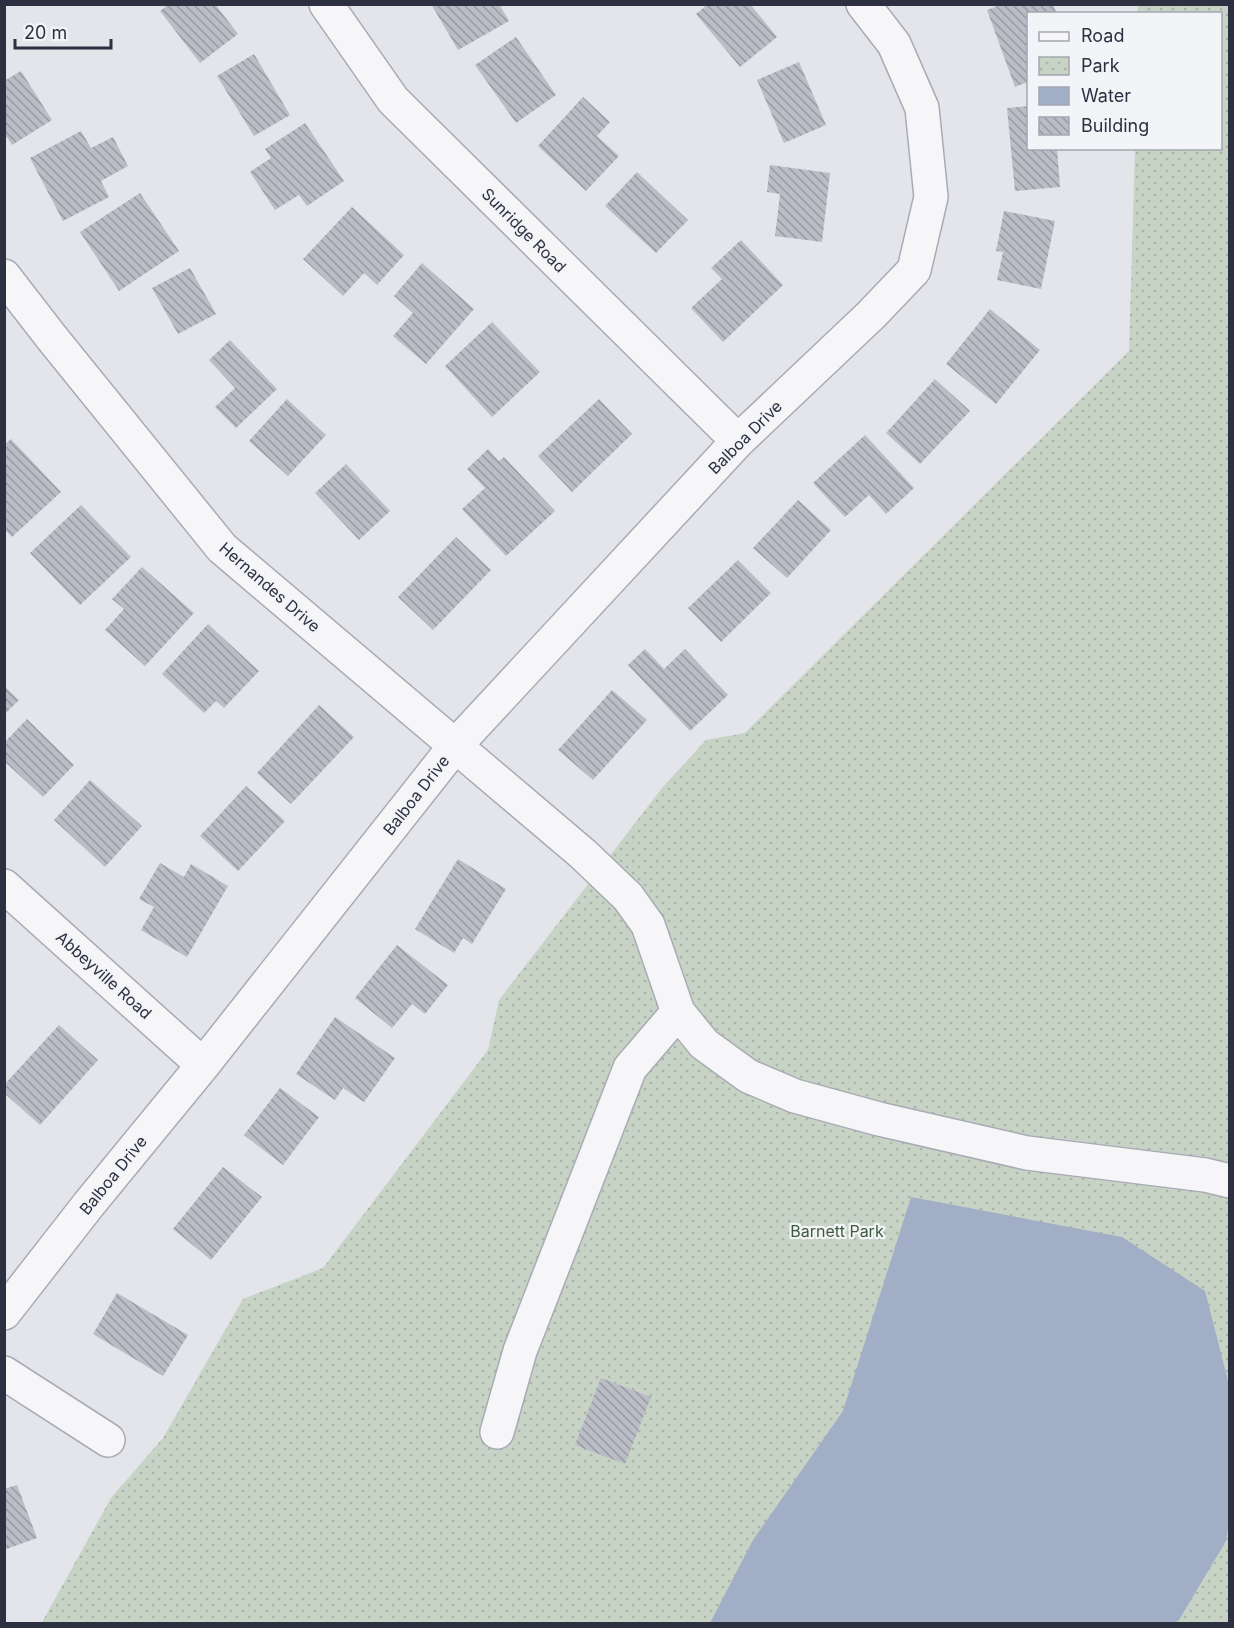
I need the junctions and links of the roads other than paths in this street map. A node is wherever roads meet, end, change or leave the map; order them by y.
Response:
1 (326, 4) edge
2 (863, 4) edge
3 (4, 276) edge
4 (738, 441) junction
5 (455, 746) junction
6 (4, 886) edge
7 (678, 1012) junction
8 (203, 1065) junction
9 (1230, 1181) edge
10 (4, 1313) edge
11 (4, 1373) edge
12 (497, 1432) dead end
13 (108, 1440) dead end

1 - 4 street, Sunridge Road
2 - 4 street, Balboa Drive
3 - 5 street, Hernandes Drive
4 - 5 street, Balboa Drive
5 - 7 street, Hernandes Drive
5 - 8 street, Balboa Drive
6 - 8 street, Abbeyville Road
7 - 9 street, Hernandes Drive
7 - 12 street
8 - 10 street, Balboa Drive
11 - 13 street

